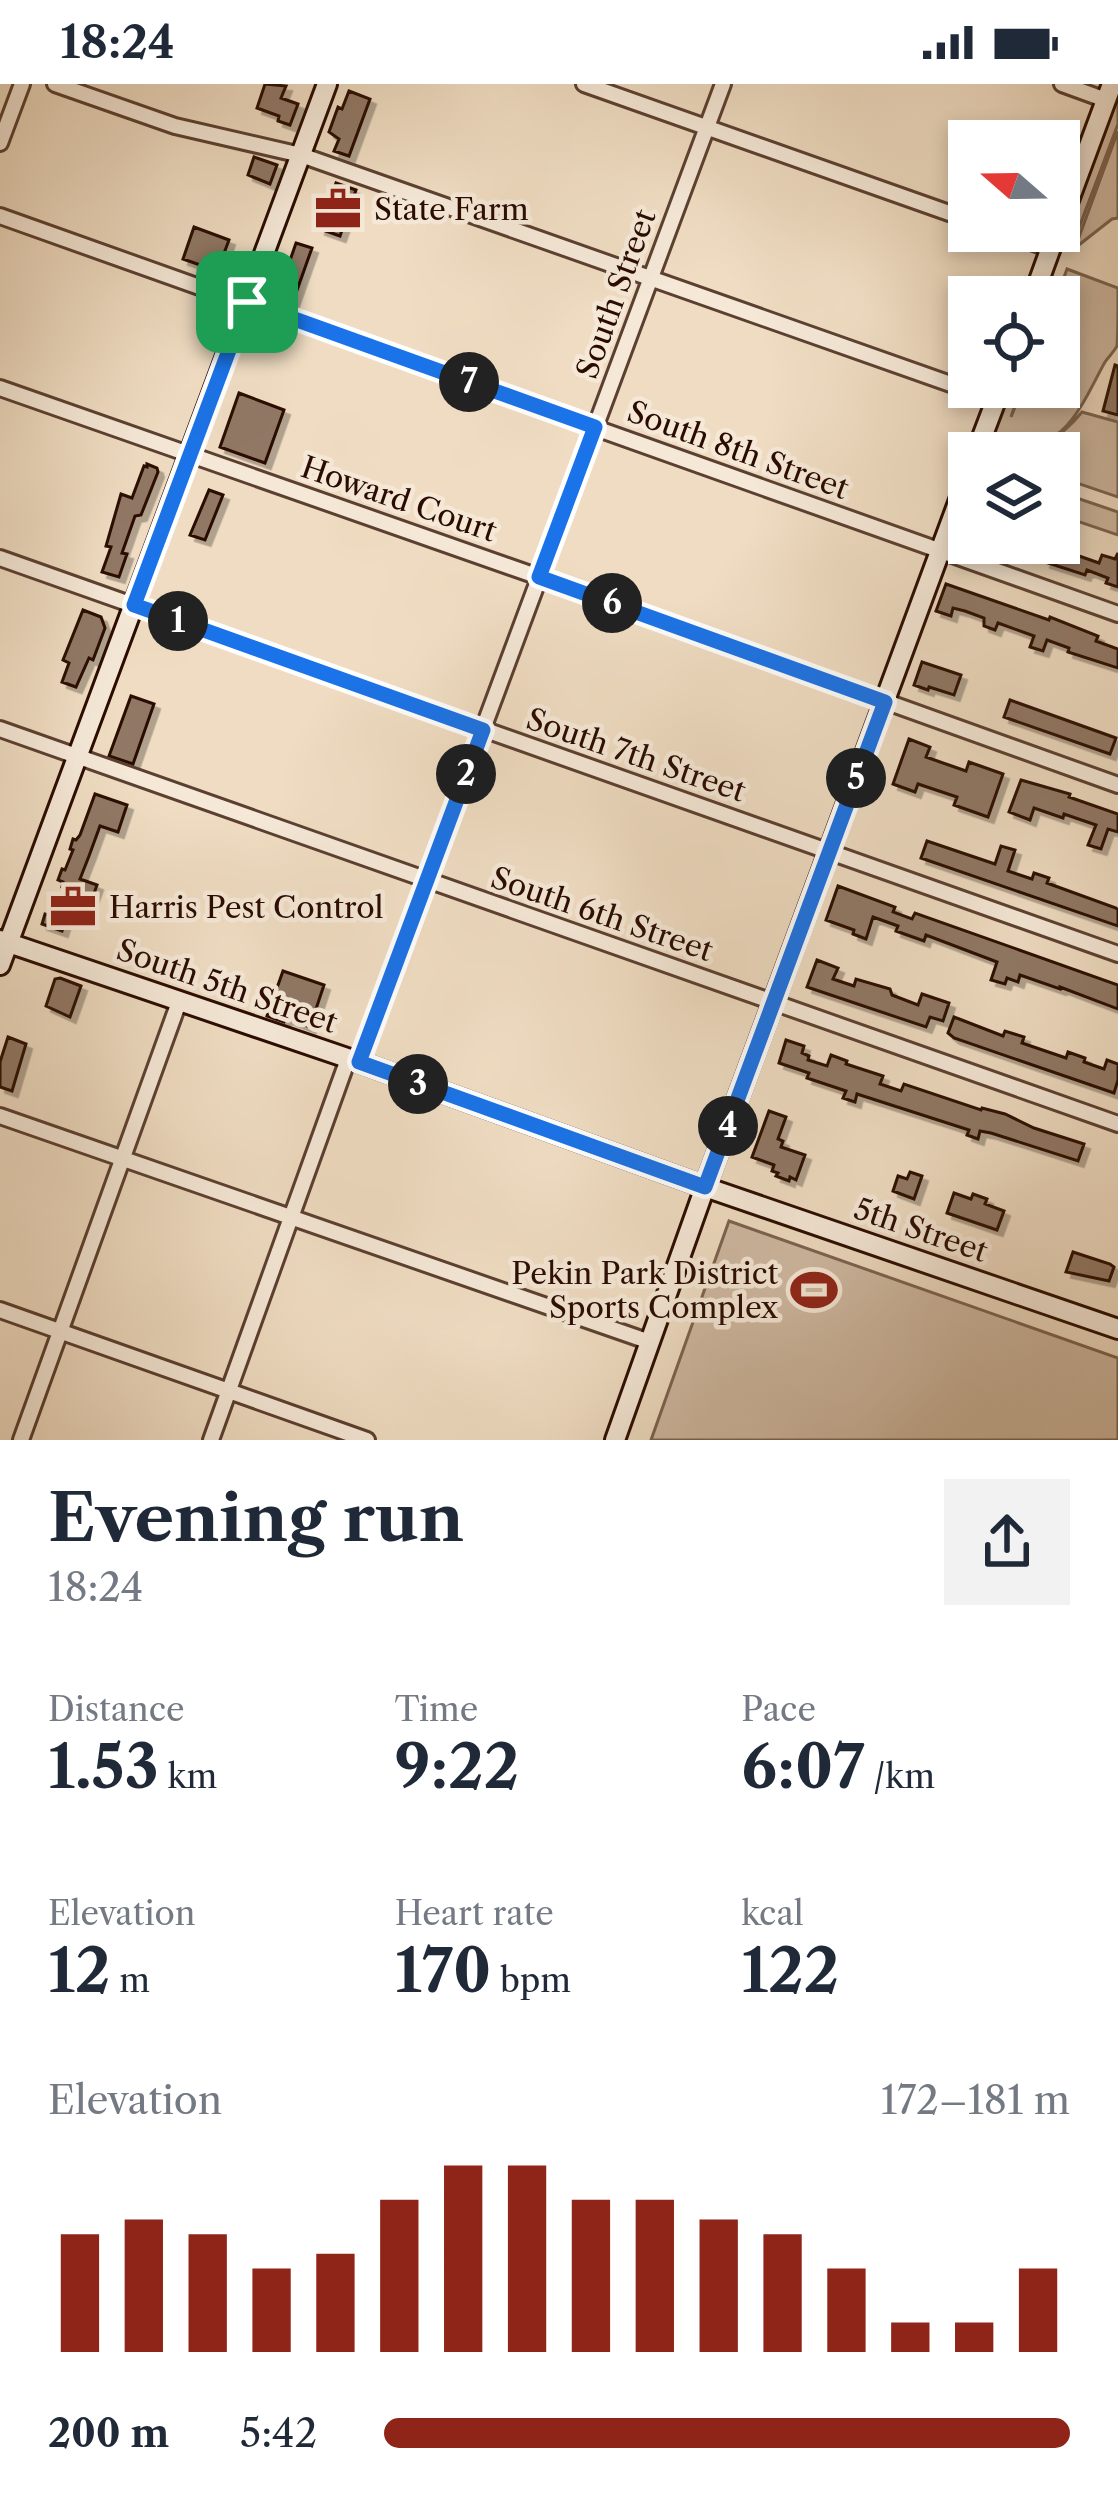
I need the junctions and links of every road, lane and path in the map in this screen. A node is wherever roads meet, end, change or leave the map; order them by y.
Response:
1 (22, 84) edge
2 (55, 84) edge
3 (327, 84) edge
4 (584, 84) edge
5 (723, 84) edge
6 (1062, 84) edge
7 (1109, 92) edge
8 (707, 128) junction
9 (0, 143) edge
10 (301, 155) junction
11 (1080, 171) edge
12 (948, 213) edge
13 (0, 216) edge
14 (651, 279) junction
15 (247, 302) junction
16 (948, 376) edge
17 (0, 388) edge
18 (595, 427) junction
19 (191, 455) junction
20 (948, 529) edge
21 (940, 551) junction
22 (0, 558) edge
23 (539, 577) junction
24 (134, 605) junction
25 (1118, 614) edge
26 (885, 702) junction
27 (0, 729) edge
28 (483, 730) junction
29 (77, 756) junction
30 (1118, 785) edge
31 (829, 852) junction
32 (426, 881) junction
33 (4, 942) edge
34 (1118, 954) edge
35 (0, 965) edge
36 (179, 1002) junction
37 (773, 1003) junction
38 (353, 1060) junction
39 (0, 1116) edge
40 (1118, 1124) edge
41 (123, 1159) junction
42 (705, 1187) junction
43 (291, 1216) junction
44 (0, 1310) edge
45 (1118, 1329) edge
46 (60, 1330) junction
47 (650, 1342) junction
48 (229, 1391) junction
49 (21, 1440) edge
50 (211, 1440) edge
51 (367, 1440) edge
52 (615, 1440) edge

1 - 9 street
2 - 10 street
3 - 10 street
4 - 8 street
5 - 8 street, South Street
6 - 7 street
7 - 11 street
8 - 12 street
8 - 14 street, South Street
10 - 14 street
10 - 15 street
13 - 15 street, South 8th Street
14 - 16 street
14 - 18 street, South Street
15 - 18 street, South 8th Street
15 - 19 street
17 - 19 street, Howard Court
18 - 21 street, South 8th Street
18 - 23 street, South Street
19 - 23 street, Howard Court
19 - 24 street
20 - 21 street
21 - 25 street, South 8th Street
21 - 26 street
22 - 24 street, South 7th Street
23 - 26 street, Howard Court
23 - 28 street, South Street
24 - 28 street, South 7th Street
24 - 29 street
26 - 30 street, Howard Court
26 - 31 street
27 - 29 street, South 6th Street
28 - 31 street, South 7th Street
28 - 32 street, South Street
29 - 32 street, South 6th Street
29 - 33 street
31 - 34 street, South 7th Street
31 - 37 street
32 - 37 street, South 6th Street
32 - 38 street, South Street
33 - 35 street
33 - 36 street, South 5th Street
36 - 38 street, South 5th Street
36 - 41 street
37 - 40 street, South 6th Street
37 - 42 street
38 - 42 street, South 5th Street
38 - 43 street, South Street
39 - 41 street
41 - 43 street
41 - 46 street
42 - 45 street, 5th Street
42 - 47 street
43 - 47 street
43 - 48 street, South Street
44 - 46 street
46 - 48 street
46 - 49 street
47 - 52 street
48 - 50 street, South Street
48 - 51 street

